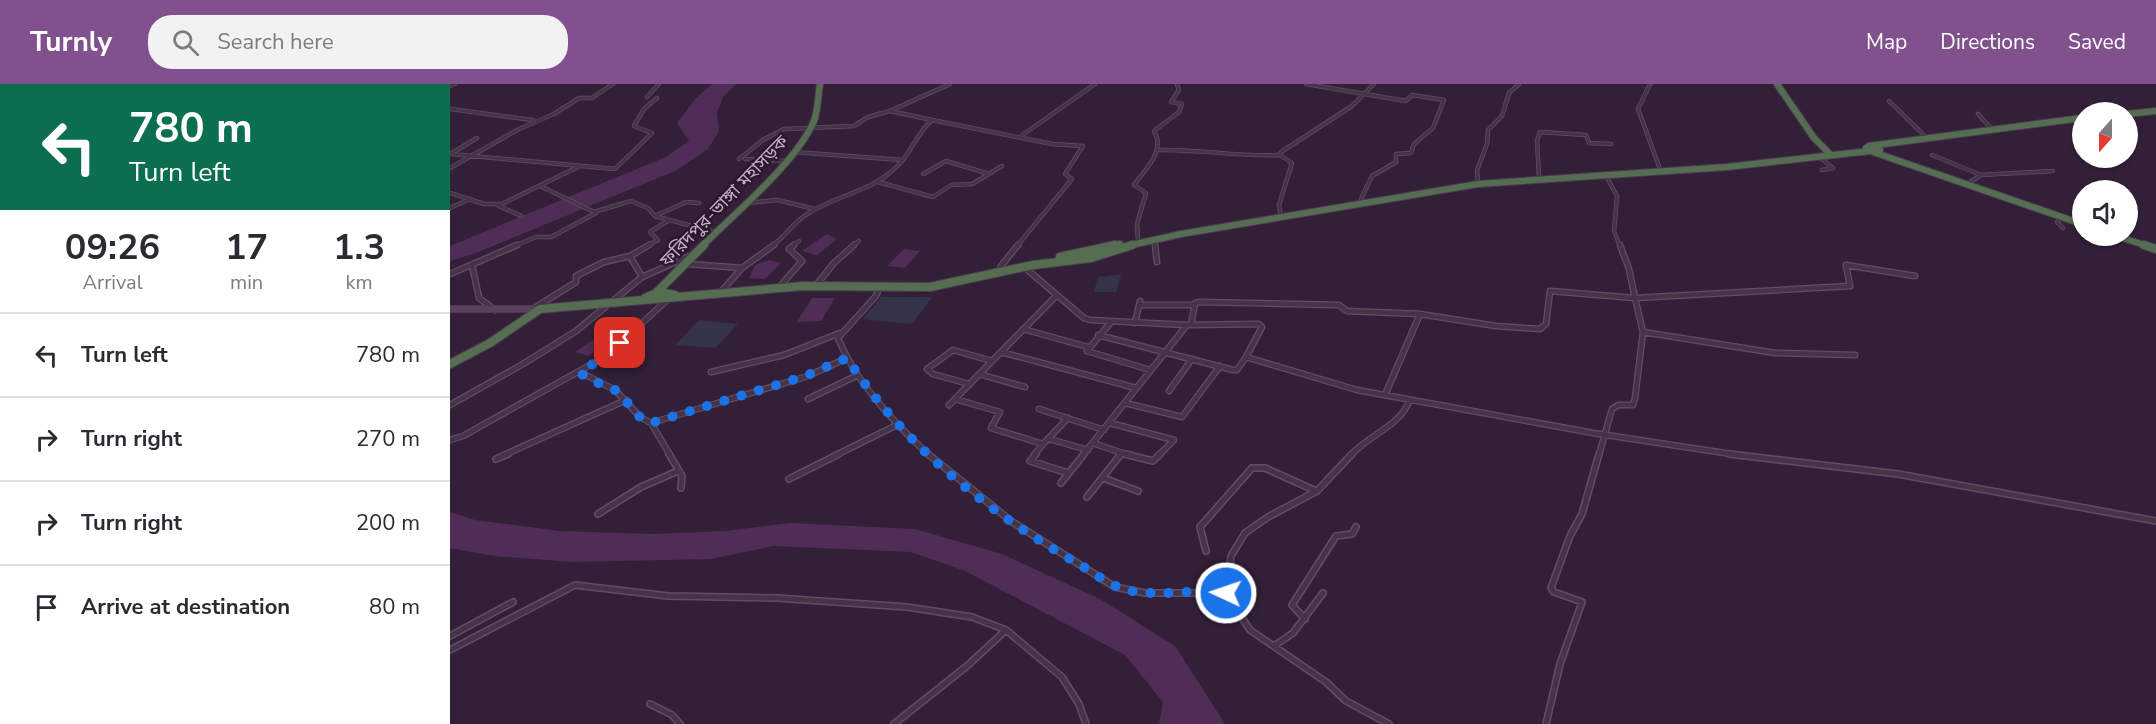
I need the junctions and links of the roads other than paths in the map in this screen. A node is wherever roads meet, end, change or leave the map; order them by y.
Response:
1 (455, 84) edge
2 (613, 84) edge
3 (659, 84) edge
4 (950, 84) edge
5 (1095, 84) edge
6 (1178, 84) edge
7 (1306, 84) edge
8 (1374, 84) edge
9 (1519, 84) edge
10 (1650, 84) edge
11 (1777, 84) edge
12 (450, 86) edge
13 (821, 88) edge
14 (1366, 95) junction
15 (1889, 101) dead end
16 (450, 109) edge
17 (890, 111) junction
18 (2156, 111) edge
19 (2138, 113) edge
20 (1978, 114) dead end
21 (2072, 119) edge
22 (535, 120) junction
23 (932, 120) junction
24 (813, 128) junction
25 (1992, 129) junction
26 (1021, 136) junction
27 (477, 138) dead end
28 (1927, 138) junction
29 (1611, 144) dead end
30 (1873, 149) junction
31 (1158, 150) junction
32 (796, 152) junction
33 (1832, 152) junction
34 (451, 154) edge
35 (474, 155) junction
36 (1280, 155) junction
37 (1932, 155) dead end
38 (1818, 156) junction
39 (739, 159) dead end
40 (745, 159) dead end
41 (903, 160) junction
42 (785, 165) junction
43 (580, 166) junction
44 (1002, 166) dead end
45 (450, 168) edge
46 (1681, 168) junction
47 (1656, 170) junction
48 (1822, 170) dead end
49 (2053, 171) dead end
50 (986, 173) junction
51 (923, 174) dead end
52 (1605, 174) junction
53 (1579, 175) junction
54 (1981, 175) junction
55 (1539, 177) junction
56 (1509, 180) junction
57 (878, 182) junction
58 (1478, 182) junction
59 (1967, 184) junction
60 (542, 187) junction
61 (1415, 191) junction
62 (450, 193) edge
63 (471, 199) junction
64 (1361, 199) junction
65 (699, 203) dead end
66 (747, 203) junction
67 (497, 205) junction
68 (1327, 207) junction
69 (450, 208) edge
70 (815, 209) junction
71 (596, 213) junction
72 (1281, 215) junction
73 (521, 216) dead end
74 (655, 216) junction
75 (2062, 217) junction
76 (669, 220) junction
77 (2072, 220) edge
78 (2063, 228) dead end
79 (717, 233) junction
80 (1150, 240) junction
81 (799, 241) dead end
82 (859, 241) dead end
83 (1138, 241) junction
84 (2138, 243) edge
85 (2156, 249) edge
86 (693, 255) junction
87 (630, 256) junction
88 (1156, 262) dead end
89 (690, 264) junction
90 (471, 265) junction
91 (1024, 266) junction
92 (742, 268) junction
93 (680, 271) junction
94 (1000, 271) junction
95 (450, 274) edge
96 (1915, 276) dead end
97 (642, 277) junction
98 (818, 283) junction
99 (782, 284) junction
100 (882, 285) junction
101 (720, 293) junction
102 (1057, 295) junction
103 (659, 296) junction
104 (1635, 298) junction
105 (611, 303) junction
106 (1195, 305) junction
107 (551, 308) junction
108 (450, 309) edge
109 (537, 309) junction
110 (495, 310) junction
111 (1420, 314) junction
112 (1111, 322) junction
113 (1135, 323) junction
114 (1189, 325) junction
115 (1023, 329) junction
116 (1643, 332) junction
117 (840, 333) junction
118 (1098, 335) junction
119 (1088, 347) junction
120 (1001, 352) junction
121 (1164, 352) junction
122 (1855, 355) dead end
123 (1246, 357) junction
124 (847, 358) junction
125 (1191, 359) junction
126 (992, 361) junction
127 (450, 366) edge
128 (1220, 366) junction
129 (1150, 370) junction
130 (580, 372) junction
131 (711, 372) dead end
132 (979, 374) junction
133 (858, 375) junction
134 (969, 384) junction
135 (1025, 387) dead end
136 (1136, 388) junction
137 (1169, 390) dead end
138 (1385, 395) junction
139 (808, 399) dead end
140 (955, 399) junction
141 (626, 400) junction
142 (1410, 400) junction
143 (1125, 403) junction
144 (450, 405) edge
145 (949, 405) dead end
146 (1039, 410) dead end
147 (1068, 418) junction
148 (651, 423) junction
149 (1110, 423) junction
150 (899, 424) junction
151 (1104, 430) junction
152 (1604, 435) junction
153 (1049, 439) junction
154 (450, 440) edge
155 (1094, 443) junction
156 (1043, 444) junction
157 (1088, 450) junction
158 (1122, 453) junction
159 (496, 459) dead end
160 (678, 471) junction
161 (1068, 473) junction
162 (1103, 478) junction
163 (789, 479) dead end
164 (1061, 483) dead end
165 (681, 488) dead end
166 (1138, 491) dead end
167 (1316, 491) junction
168 (1087, 497) dead end
169 (598, 514) dead end
170 (2156, 521) edge
171 (1356, 527) dead end
172 (1206, 550) dead end
173 (1226, 593) junction
174 (1323, 593) dead end
175 (513, 602) dead end
176 (1305, 619) junction
177 (1006, 630) junction
178 (450, 636) edge
179 (1274, 646) junction
180 (450, 650) edge
181 (650, 704) dead end
182 (680, 724) edge
183 (894, 724) edge
184 (1086, 724) edge
185 (1389, 724) edge
186 (1546, 724) edge

1 - 12 street
2 - 22 street
3 - 43 street
4 - 17 street
5 - 26 street
6 - 31 street
7 - 14 street
8 - 14 street
9 - 58 street
10 - 47 street
11 - 33 highway
13 - 24 highway, ফরিদপুর-ভাঙ্গা মহাসড়ক
14 - 36 street
14 - 64 street
15 - 28 street
16 - 22 street
17 - 23 street
17 - 24 street
18 - 19 highway
20 - 25 street
21 - 25 highway
22 - 35 street
23 - 26 street
23 - 41 street
24 - 32 highway, ফরিদপুর-ভাঙ্গা মহাসড়ক
24 - 39 street
25 - 28 highway
26 - 94 street
27 - 34 street
28 - 30 highway
29 - 55 street
30 - 33 highway
30 - 59 highway
31 - 36 street
31 - 83 street
32 - 41 street
32 - 42 highway, ফরিদপুর-ভাঙ্গা মহাসড়ক
33 - 38 highway
33 - 46 highway
34 - 35 street
35 - 43 street
35 - 45 street
36 - 72 street
37 - 54 street
38 - 46 highway
38 - 48 street
40 - 42 street
41 - 57 street
42 - 66 highway, ফরিদপুর-ভাঙ্গা মহাসড়ক
43 - 60 street
44 - 50 street
46 - 47 highway
47 - 52 highway
47 - 53 highway
49 - 54 street
50 - 51 street
50 - 57 street
52 - 53 highway
52 - 104 street
53 - 55 highway
53 - 56 highway
54 - 59 street
55 - 56 highway
56 - 58 highway
57 - 70 street
58 - 61 highway
59 - 75 highway
60 - 67 street
60 - 71 street
61 - 64 highway
61 - 68 highway
62 - 63 street
63 - 67 street
63 - 69 street
64 - 68 highway
65 - 74 street
66 - 70 street
66 - 79 highway, ফরিদপুর-ভাঙ্গা মহাসড়ক
67 - 73 street
68 - 72 highway
70 - 92 street
71 - 74 street
71 - 90 street
72 - 80 highway
74 - 76 street
75 - 77 highway
75 - 78 street
76 - 79 street
76 - 87 street
79 - 86 highway, ফরিদপুর-ভাঙ্গা মহাসড়ক
79 - 89 highway, ফরিদপুর-ভাঙ্গা মহাসড়ক
80 - 83 highway
80 - 88 street
80 - 91 highway
81 - 99 street
82 - 98 street
83 - 91 highway
84 - 85 highway
86 - 93 highway, ফরিদপুর-ভাঙ্গা মহাসড়ক
86 - 97 street
87 - 97 street
87 - 109 street
89 - 92 street
89 - 93 highway, ফরিদপুর-ভাঙ্গা মহাসড়ক
90 - 95 street
90 - 110 street
91 - 94 highway
91 - 102 street
92 - 101 street
93 - 103 highway, ফরিদপুর-ভাঙ্গা মহাসড়ক
94 - 100 highway
96 - 104 street
97 - 105 street
98 - 99 highway
98 - 100 highway
99 - 101 highway
100 - 101 highway
100 - 117 street
101 - 103 highway
102 - 112 street
102 - 115 street
103 - 105 highway
103 - 130 street
104 - 111 street
104 - 116 street
105 - 107 highway
105 - 144 street
106 - 111 street
106 - 113 street
106 - 114 street
107 - 109 highway
107 - 127 highway
108 - 110 main road
109 - 110 main road
109 - 127 highway
111 - 138 street
112 - 113 street
112 - 118 street
113 - 114 street
114 - 121 street
114 - 123 street
115 - 119 street
115 - 120 street
116 - 122 street
116 - 152 street
117 - 124 street
117 - 131 street
118 - 119 street
118 - 121 street
119 - 129 street
120 - 126 street
120 - 136 street
121 - 125 street
121 - 129 street
123 - 128 street
123 - 138 street
124 - 133 street
124 - 148 street
125 - 128 street
125 - 137 street
126 - 132 street
126 - 134 street
128 - 143 street
129 - 136 street
130 - 141 street
130 - 154 street
132 - 134 street
132 - 135 street
133 - 139 street
133 - 150 street
134 - 140 street
136 - 143 street
138 - 142 street
140 - 145 street
140 - 156 street
141 - 148 street
141 - 159 street
142 - 152 street
142 - 167 street
143 - 149 street
146 - 147 street
147 - 151 street
147 - 153 street
148 - 160 street
149 - 151 street
149 - 158 street
150 - 163 street
150 - 173 street
151 - 155 street
152 - 170 street
152 - 186 street
153 - 156 street
153 - 157 street
155 - 157 street
155 - 158 street
156 - 161 street
157 - 161 street
158 - 162 street
160 - 165 street
160 - 169 street
161 - 164 street
162 - 166 street
162 - 168 street
167 - 172 street
167 - 173 street
171 - 176 street
173 - 179 street
174 - 176 street
175 - 178 street
176 - 179 street
177 - 180 street
177 - 183 street
177 - 184 street
179 - 185 street
181 - 182 street

